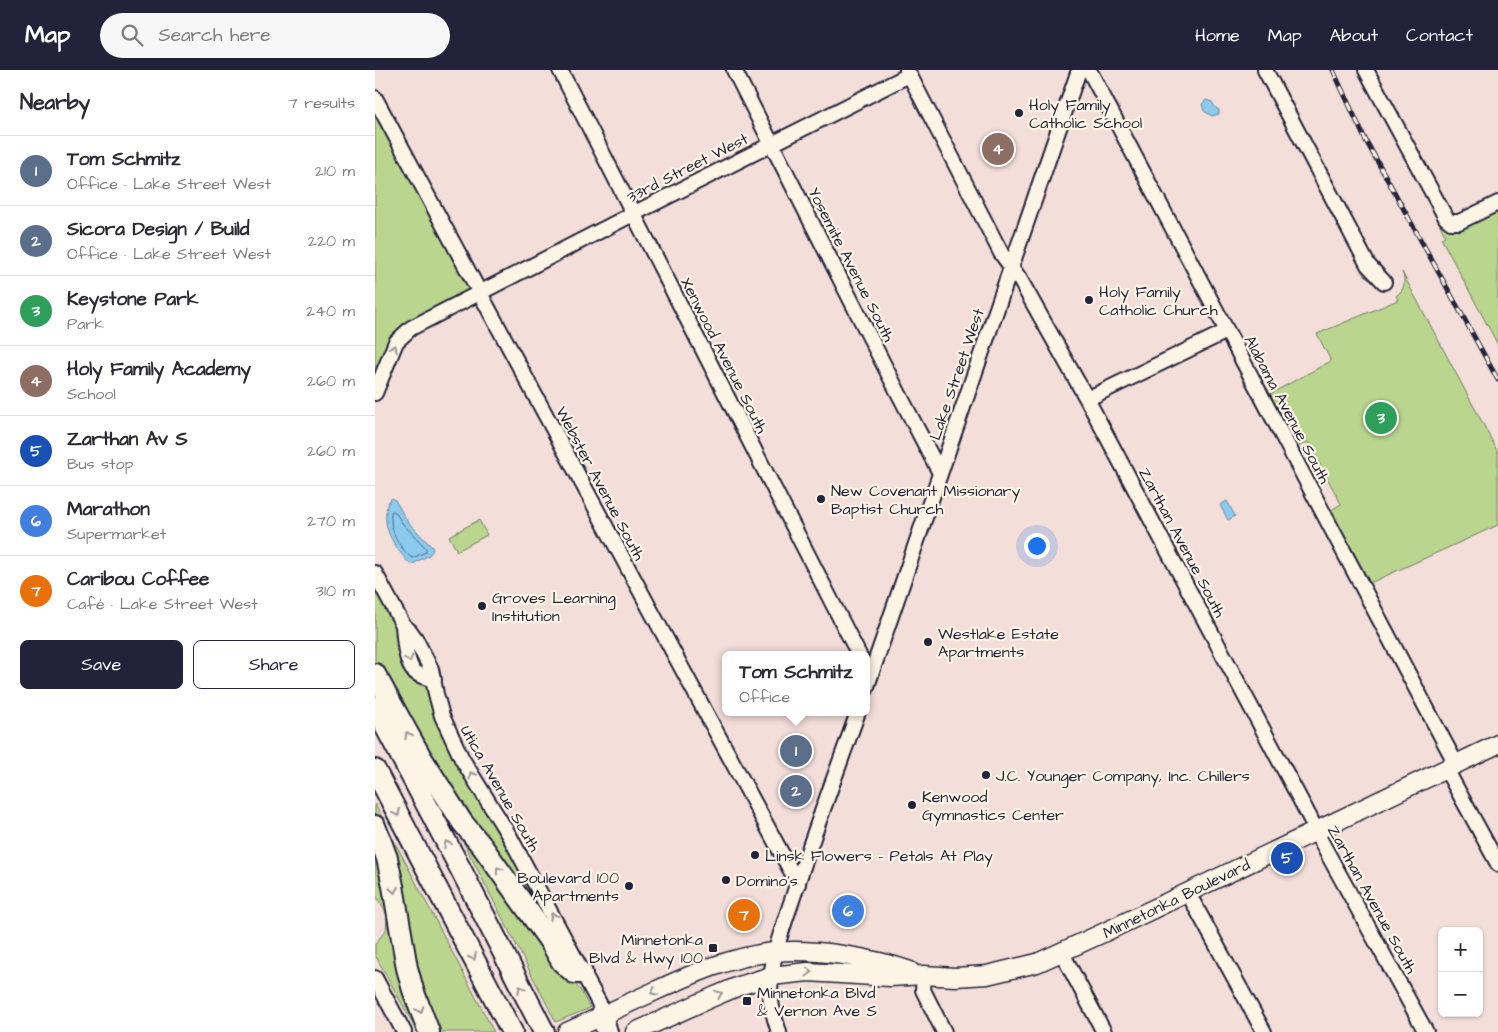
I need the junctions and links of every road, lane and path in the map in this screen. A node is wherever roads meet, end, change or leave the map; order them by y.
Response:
1 (560, 70) edge
2 (734, 70) edge
3 (1079, 70) edge
4 (1089, 70) edge
5 (1265, 70) edge
6 (1367, 70) edge
7 (908, 72) edge
8 (375, 98) edge
9 (772, 144) junction
10 (1498, 202) edge
11 (633, 214) junction
12 (1011, 267) junction
13 (1384, 282) dead end
14 (480, 292) junction
15 (1227, 331) junction
16 (375, 393) edge
17 (1087, 399) junction
18 (940, 473) junction
19 (375, 573) edge
20 (857, 651) edge
21 (870, 670) edge
22 (375, 674) edge
23 (375, 707) edge
24 (857, 716) edge
25 (1498, 744) edge
26 (1451, 766) junction
27 (375, 770) edge
28 (375, 826) edge
29 (1315, 832) junction
30 (1498, 864) edge
31 (798, 884) junction
32 (1188, 893) junction
33 (776, 952) junction
34 (1062, 953) junction
35 (582, 973) junction
36 (771, 976) junction
37 (924, 976) junction
38 (375, 978) edge
39 (599, 1024) edge
40 (403, 1032) edge
41 (429, 1032) edge
42 (512, 1032) edge
43 (544, 1032) edge
44 (567, 1032) edge
45 (635, 1032) edge
46 (779, 1032) edge
47 (944, 1032) edge
48 (1104, 1032) edge
49 (1264, 1032) edge
50 (1426, 1032) edge

1 - 11 street, Xenwood Avenue South
2 - 9 street, Yosemite Avenue South
3 - 12 street, Lake Street West
4 - 15 street, Alabama Avenue South
5 - 13 street
6 - 10 street
7 - 9 street, 33rd Street West
7 - 12 street, Zarthan Avenue South
8 - 14 street, Webster Avenue South
9 - 11 street, 33rd Street West
9 - 18 street, Yosemite Avenue South
11 - 14 street, 33rd Street West
11 - 20 street, Xenwood Avenue South
12 - 17 street, Zarthan Avenue South
12 - 18 street, Lake Street West
16 -> 14 street
14 - 31 street, Webster Avenue South
15 - 17 street
15 - 26 street, Alabama Avenue South
17 - 29 street, Zarthan Avenue South
18 - 21 street, Lake Street West
35 -> 19 street, Utica Avenue South
35 -> 22 highway
43 -> 23 highway
24 - 31 street
25 - 26 main road, Minnetonka Boulevard
26 - 29 main road, Minnetonka Boulevard
26 - 30 street, Alabama Avenue South
27 -> 42 highway
28 -> 41 highway
29 - 32 main road, Minnetonka Boulevard
29 - 50 street, Zarthan Avenue South
31 - 33 street
32 - 34 main road, Minnetonka Boulevard
32 - 49 street
33 - 36 street
33 - 37 main road, Minnetonka Boulevard
33 -> 39 main road, Minnetonka Boulevard
34 - 37 main road, Minnetonka Boulevard
34 - 48 street
35 - 39 street, Utica Avenue South
36 -> 37 main road, Minnetonka Boulevard
45 -> 36 main road, Minnetonka Boulevard
36 - 46 street
37 - 47 street
38 - 40 street
39 - 44 main road, Minnetonka Boulevard

